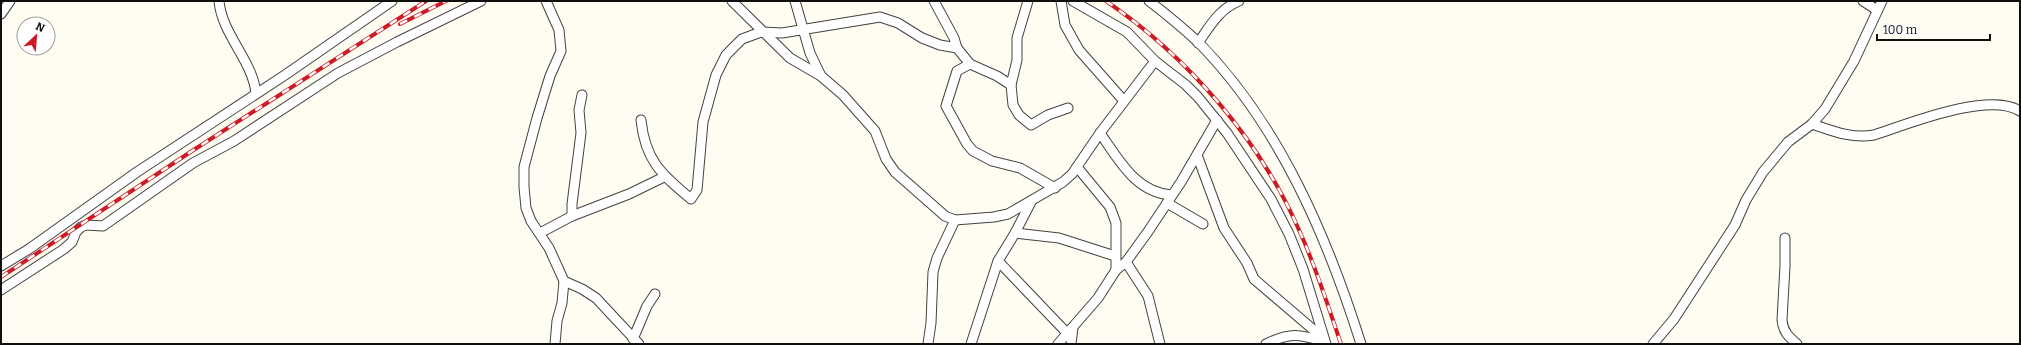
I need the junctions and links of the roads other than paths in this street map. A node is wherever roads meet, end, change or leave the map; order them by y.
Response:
1 (10, 1) edge
2 (219, 1) edge
3 (481, 1) edge
4 (546, 1) edge
5 (732, 1) edge
6 (796, 1) edge
7 (934, 1) edge
8 (1028, 1) edge
9 (1061, 1) edge
10 (1073, 1) edge
11 (1149, 1) edge
12 (1239, 1) edge
13 (1863, 1) edge
14 (1882, 1) edge
15 (387, 2) edge
16 (1876, 10) junction
17 (1, 14) edge
18 (803, 28) junction
19 (761, 32) junction
20 (1198, 43) junction
21 (957, 48) junction
22 (1155, 61) junction
23 (970, 64) junction
24 (821, 76) junction
25 (1011, 85) junction
26 (256, 93) junction
27 (582, 95) dead end
28 (1124, 101) junction
29 (1068, 108) dead end
30 (2020, 111) edge
31 (642, 120) dead end
32 (1217, 120) junction
33 (1812, 124) junction
34 (1100, 133) junction
35 (1197, 155) junction
36 (1077, 167) junction
37 (664, 177) junction
38 (1055, 188) junction
39 (1172, 195) junction
40 (1031, 202) junction
41 (1167, 203) junction
42 (572, 216) junction
43 (955, 220) junction
44 (1202, 224) dead end
45 (540, 233) junction
46 (1016, 233) junction
47 (1785, 238) dead end
48 (1115, 256) junction
49 (998, 261) junction
50 (1126, 262) junction
51 (1, 266) edge
52 (1116, 270) junction
53 (564, 281) junction
54 (1, 290) edge
55 (655, 294) dead end
56 (1070, 330) junction
57 (1325, 341) edge
58 (636, 342) edge
59 (555, 344) edge
60 (928, 344) edge
61 (971, 344) edge
62 (1058, 344) edge
63 (1071, 344) edge
64 (1160, 344) edge
65 (1266, 344) edge
66 (1361, 344) edge
67 (1653, 344) edge
68 (1797, 344) edge

1 - 17 street
2 - 26 street
3 - 54 street
4 - 45 street
5 - 19 street
6 - 18 street
7 - 21 street
8 - 25 street
9 - 28 street
10 - 22 street
11 - 20 street
12 - 20 street
13 - 16 street
14 - 16 street
15 - 26 street
16 - 33 street
18 - 19 street
18 - 21 street
18 - 24 street
19 - 24 street
19 - 37 street
20 - 66 street
21 - 23 street
22 - 28 street
22 - 32 street
23 - 25 street
23 - 38 street
24 - 43 street
25 - 29 street
26 - 51 street
27 - 42 street
28 - 34 street
30 - 33 street
31 - 37 street
32 - 35 street
32 - 57 street
33 - 67 street
34 - 36 street
34 - 39 street
35 - 39 street
35 - 57 street
36 - 38 street
36 - 48 street
37 - 42 street
38 - 40 street
39 - 41 street
40 - 43 street
40 - 46 street
41 - 44 street
41 - 50 street
42 - 45 street
43 - 60 street
45 - 53 street
46 - 48 street
46 - 49 street
47 - 68 street
48 - 52 street
49 - 56 street
49 - 61 street
50 - 52 street
50 - 64 street
52 - 56 street
53 - 58 street
53 - 59 street
55 - 58 street
56 - 62 street
56 - 63 street
57 - 65 street

